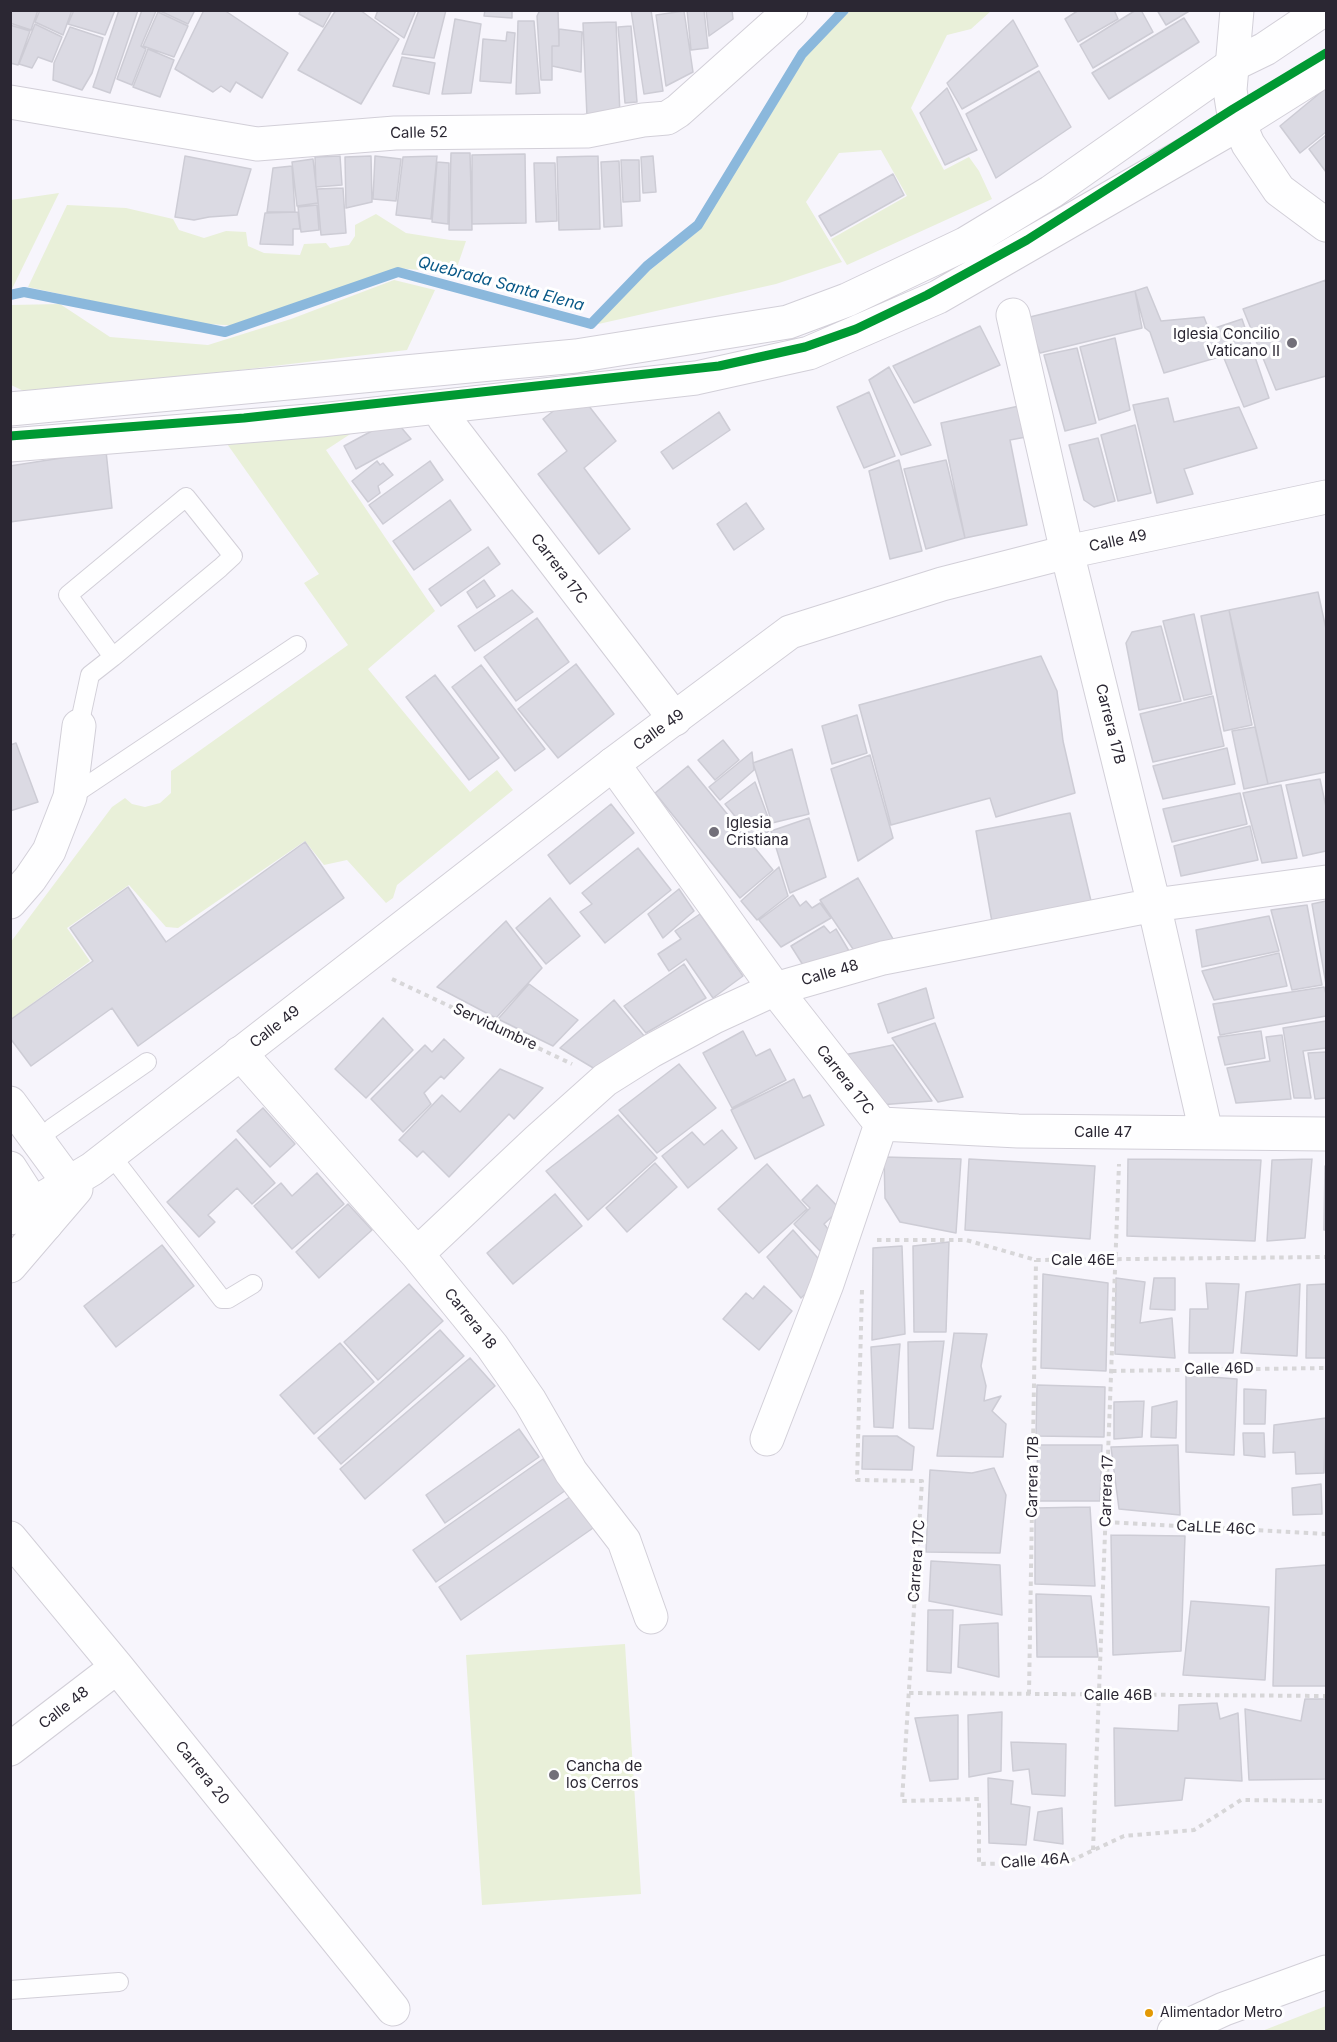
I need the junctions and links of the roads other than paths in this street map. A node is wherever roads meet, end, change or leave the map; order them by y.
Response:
1 (791, 10) edge
2 (1237, 10) edge
3 (1323, 10) edge
4 (1232, 65) junction
5 (1326, 69) edge
6 (10, 102) edge
7 (1240, 123) junction
8 (1326, 225) edge
9 (1014, 315) dead end
10 (10, 409) edge
11 (444, 418) dead end
12 (10, 445) edge
13 (1326, 497) edge
14 (1067, 552) junction
15 (297, 645) dead end
16 (112, 657) junction
17 (675, 719) junction
18 (79, 726) joint
19 (614, 764) junction
20 (70, 797) junction
21 (1326, 882) edge
22 (10, 902) edge
23 (1154, 905) junction
24 (775, 989) junction
25 (240, 1053) junction
26 (147, 1062) dead end
27 (10, 1103) edge
28 (880, 1124) junction
29 (1206, 1132) junction
30 (1326, 1134) edge
31 (38, 1140) junction
32 (10, 1168) edge
33 (87, 1174) junction
34 (30, 1215) edge
35 (417, 1254) junction
36 (10, 1266) edge
37 (253, 1284) dead end
38 (767, 1439) dead end
39 (10, 1538) edge
40 (651, 1617) dead end
41 (117, 1667) junction
42 (10, 1749) edge
43 (1326, 1972) edge
44 (119, 1982) dead end
45 (10, 1990) edge
46 (393, 2009) dead end
47 (1174, 2031) edge

1 - 6 street, Calle 52
2 - 4 street
3 - 4 street
4 - 7 street
4 - 10 street
5 - 7 street
7 - 8 street
7 - 12 street
9 - 14 street, Carrera 17B
11 - 17 street, Carrera 17C
13 - 14 street, Calle 49
14 - 17 street, Calle 49
14 - 23 street, Carrera 17B
15 - 20 lane
16 - 16 lane
16 - 18 lane
17 - 19 street, Calle 49
18 - 20 street
19 - 24 street, Carrera 17C
19 - 25 street, Calle 49
20 - 22 street
21 - 23 street, Calle 48
23 - 24 street, Calle 48
23 - 29 street, Carrera 17B
24 - 28 street, Carrera 17C
24 - 35 street, Calle 48
25 - 33 street, Calle 49
25 - 35 street, Carrera 18
26 - 31 lane
27 - 31 street
28 - 29 street, Calle 47
28 - 38 street, Carrera 17C
29 - 30 street, Calle 47
31 - 33 street
32 - 34 street
33 - 34 street, Calle 49
33 - 37 lane
34 - 36 street, Calle 49
35 - 40 street, Carrera 18
39 - 41 street, Carrera 20
41 - 42 street, Calle 48
41 - 46 street, Carrera 20
43 - 47 street
44 - 45 lane

